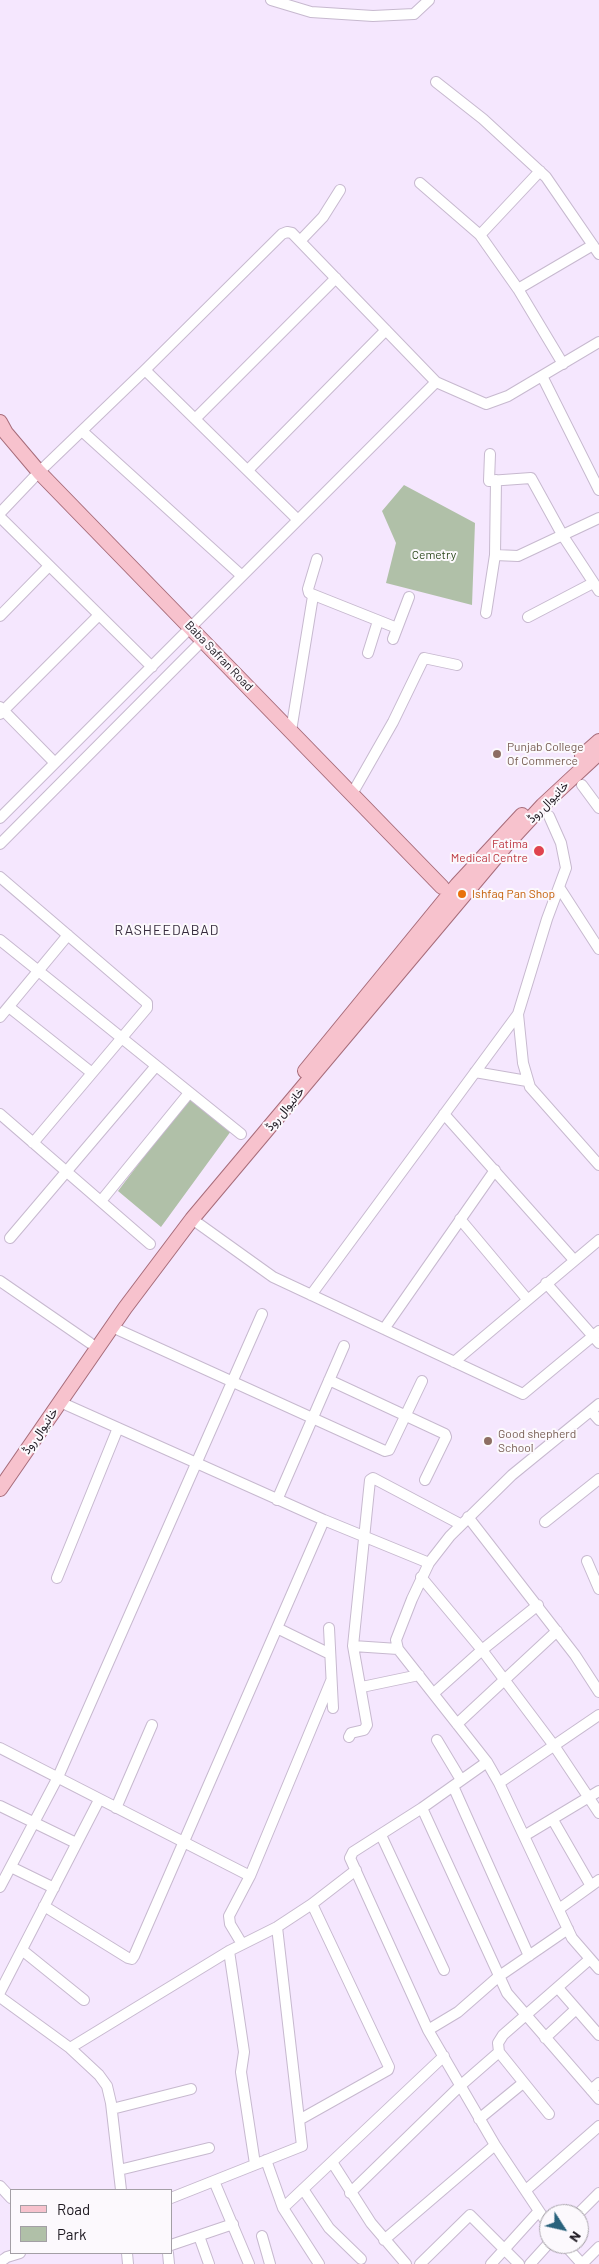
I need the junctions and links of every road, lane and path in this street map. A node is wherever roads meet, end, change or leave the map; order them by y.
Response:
1 (271, 0) edge
2 (429, 0) edge
3 (436, 82) dead end
4 (540, 171) junction
5 (420, 183) dead end
6 (340, 190) dead end
7 (480, 235) junction
8 (300, 241) junction
9 (593, 245) junction
10 (599, 254) edge
11 (336, 278) junction
12 (518, 289) junction
13 (386, 330) junction
14 (599, 342) edge
15 (563, 364) junction
16 (145, 370) junction
17 (542, 376) junction
18 (436, 382) junction
19 (195, 419) junction
20 (0, 422) edge
21 (82, 431) junction
22 (490, 454) dead end
23 (248, 470) junction
24 (39, 472) junction
25 (496, 480) junction
26 (599, 490) edge
27 (0, 513) edge
28 (0, 517) edge
29 (599, 518) edge
30 (298, 520) junction
31 (563, 536) junction
32 (495, 555) junction
33 (317, 559) dead end
34 (49, 566) junction
35 (242, 576) junction
36 (596, 587) edge
37 (313, 596) junction
38 (409, 597) dead end
39 (486, 613) dead end
40 (100, 615) junction
41 (0, 616) edge
42 (528, 617) dead end
43 (378, 621) junction
44 (190, 627) junction
45 (396, 628) junction
46 (393, 639) dead end
47 (203, 640) junction
48 (368, 653) dead end
49 (458, 664) dead end
50 (152, 667) junction
51 (1, 710) edge
52 (291, 730) junction
53 (599, 741) edge
54 (599, 753) edge
55 (55, 763) junction
56 (582, 785) dead end
57 (352, 794) junction
58 (599, 808) edge
59 (549, 816) dead end
60 (0, 818) edge
61 (0, 844) edge
62 (0, 877) edge
63 (442, 887) dead end
64 (559, 887) junction
65 (68, 935) junction
66 (0, 940) edge
67 (599, 949) edge
68 (38, 971) junction
69 (8, 1007) junction
70 (518, 1014) junction
71 (0, 1017) edge
72 (121, 1039) junction
73 (156, 1066) junction
74 (475, 1072) junction
75 (92, 1073) junction
76 (528, 1081) junction
77 (189, 1093) junction
78 (0, 1114) edge
79 (444, 1114) junction
80 (241, 1134) dead end
81 (33, 1143) junction
82 (599, 1165) edge
83 (494, 1170) junction
84 (66, 1171) junction
85 (101, 1201) junction
86 (192, 1219) junction
87 (460, 1220) junction
88 (10, 1238) dead end
89 (599, 1240) edge
90 (150, 1244) dead end
91 (574, 1260) junction
92 (0, 1281) edge
93 (546, 1283) junction
94 (311, 1295) junction
95 (527, 1299) junction
96 (262, 1314) dead end
97 (112, 1327) junction
98 (384, 1328) junction
99 (597, 1337) edge
100 (90, 1343) junction
101 (344, 1346) dead end
102 (454, 1362) junction
103 (329, 1380) junction
104 (422, 1381) dead end
105 (232, 1382) junction
106 (60, 1402) junction
107 (599, 1404) edge
108 (590, 1411) junction
109 (405, 1416) junction
110 (312, 1418) junction
111 (599, 1420) edge
112 (118, 1428) junction
113 (197, 1464) junction
114 (0, 1474) edge
115 (599, 1479) edge
116 (425, 1480) dead end
117 (0, 1489) edge
118 (277, 1500) junction
119 (324, 1520) junction
120 (464, 1520) junction
121 (545, 1522) dead end
122 (363, 1536) junction
123 (587, 1561) dead end
124 (428, 1563) junction
125 (57, 1578) dead end
126 (421, 1578) junction
127 (599, 1589) edge
128 (538, 1605) junction
129 (277, 1628) junction
130 (329, 1628) dead end
131 (557, 1631) junction
132 (354, 1646) junction
133 (398, 1649) junction
134 (482, 1650) junction
135 (330, 1654) junction
136 (419, 1675) junction
137 (503, 1680) junction
138 (331, 1681) junction
139 (362, 1687) junction
140 (599, 1692) edge
141 (434, 1693) junction
142 (333, 1708) dead end
143 (599, 1716) edge
144 (152, 1724) dead end
145 (457, 1724) junction
146 (349, 1737) dead end
147 (437, 1740) dead end
148 (555, 1747) junction
149 (0, 1748) edge
150 (487, 1762) junction
151 (58, 1778) junction
152 (457, 1783) junction
153 (499, 1783) junction
154 (599, 1791) edge
155 (589, 1798) junction
156 (99, 1800) junction
157 (0, 1806) edge
158 (116, 1808) junction
159 (422, 1808) junction
160 (599, 1813) edge
161 (553, 1820) junction
162 (33, 1824) junction
163 (381, 1835) junction
164 (524, 1836) junction
165 (184, 1843) junction
166 (76, 1844) junction
167 (356, 1870) junction
168 (5, 1872) edge
169 (250, 1876) junction
170 (595, 1883) edge
171 (0, 1887) edge
172 (54, 1888) junction
173 (312, 1904) junction
174 (44, 1906) junction
175 (558, 1909) junction
176 (277, 1927) junction
177 (568, 1929) junction
178 (242, 1944) junction
179 (22, 1950) junction
180 (229, 1951) junction
181 (529, 1956) junction
182 (590, 1959) junction
183 (599, 1969) edge
184 (444, 1970) dead end
185 (498, 1978) junction
186 (558, 1988) junction
187 (0, 1992) edge
188 (0, 1998) edge
189 (84, 2000) dead end
190 (576, 2010) junction
191 (526, 2017) junction
192 (428, 2030) junction
193 (599, 2034) edge
194 (545, 2038) junction
195 (70, 2048) junction
196 (499, 2052) junction
197 (444, 2056) junction
198 (523, 2083) junction
199 (460, 2086) junction
200 (595, 2086) edge
201 (190, 2089) dead end
202 (599, 2099) edge
203 (112, 2110) junction
204 (549, 2114) dead end
205 (479, 2119) junction
206 (299, 2120) junction
207 (599, 2126) edge
208 (494, 2145) junction
209 (209, 2148) dead end
210 (266, 2160) junction
211 (332, 2162) junction
212 (255, 2164) junction
213 (119, 2170) junction
214 (214, 2181) junction
215 (0, 2186) edge
216 (121, 2189) edge
217 (303, 2189) junction
218 (526, 2190) junction
219 (350, 2193) junction
220 (599, 2193) edge
221 (10, 2197) edge
222 (172, 2198) edge
223 (588, 2204) edge
224 (283, 2208) junction
225 (538, 2212) joint
226 (233, 2224) junction
227 (199, 2236) junction
228 (262, 2236) dead end
229 (384, 2240) junction
230 (172, 2245) edge
231 (599, 2247) edge
232 (504, 2249) junction
233 (18, 2254) edge
234 (539, 2254) edge
235 (573, 2254) edge
236 (361, 2259) dead end
237 (1, 2261) edge
238 (209, 2264) edge
239 (249, 2264) edge
240 (270, 2264) edge
241 (319, 2264) edge
242 (406, 2264) edge
243 (420, 2264) edge
244 (491, 2264) edge
245 (519, 2264) edge
246 (530, 2264) edge
247 (582, 2264) edge

1 - 2 street
3 - 4 street
4 - 7 street
4 - 9 street
5 - 7 street
6 - 8 street
7 - 12 street
8 - 11 street
8 - 16 street
9 - 10 street
9 - 12 street
11 - 13 street
11 - 19 street
12 - 15 street
13 - 18 street
13 - 23 street
14 - 15 street
15 - 17 street
16 - 19 street
16 - 21 street
17 - 18 street
17 - 26 street
18 - 30 street
19 - 23 street
20 - 24 main road, Baba Safran Road
21 - 24 street
21 - 35 street
22 - 25 street
23 - 30 street
24 - 27 street
24 - 44 main road, Baba Safran Road
25 - 31 street
25 - 32 street
28 - 34 street
29 - 31 street
30 - 35 street
31 - 32 street
31 - 36 street
32 - 39 street
33 - 37 street
34 - 40 street
34 - 41 street
35 - 44 street
36 - 42 street
37 - 43 street
37 - 52 street
38 - 45 street
40 - 50 street
40 - 51 street
43 - 45 street
43 - 48 street
44 - 47 main road, Baba Safran Road
44 - 50 street
45 - 46 street
47 - 52 main road, Baba Safran Road
47 - 61 street
49 - 57 street
50 - 55 street
51 - 55 street
52 - 57 main road, Baba Safran Road
53 - 100 main road, خانیوال روڈ
54 - 86 main road, خانیوال روڈ
55 - 60 street
56 - 58 street
57 - 63 main road, Baba Safran Road
59 - 64 street
62 - 65 street
64 - 67 street
64 - 70 street
65 - 68 street
65 - 72 street
66 - 68 street
68 - 69 street
68 - 72 street
69 - 71 street
69 - 75 street
70 - 74 street
70 - 76 street
72 - 73 street
72 - 75 street
73 - 77 street
73 - 84 street
74 - 76 street
74 - 79 street
75 - 81 street
76 - 82 street
77 - 80 street
77 - 85 street
78 - 81 street
79 - 83 street
79 - 94 street
81 - 84 street
83 - 87 street
83 - 91 street
84 - 85 street
84 - 88 street
85 - 90 street
86 - 94 street
86 - 97 main road, خانیوال روڈ
87 - 95 street
87 - 98 street
89 - 91 street
91 - 93 street
92 - 100 street
93 - 95 street
93 - 99 street
94 - 98 street
95 - 102 street
96 - 105 street
97 - 105 street
97 - 106 main road, خانیوال روڈ
98 - 102 street
99 - 102 street
100 - 114 main road, خانیوال روڈ
101 - 103 street
103 - 109 street
103 - 110 street
104 - 109 street
105 - 110 street
105 - 113 street
106 - 112 street
106 - 117 main road, خانیوال روڈ
107 - 108 street
108 - 111 street
108 - 120 street
109 - 110 street
109 - 116 street
110 - 118 street
112 - 113 street
112 - 125 street
113 - 118 street
113 - 151 street
115 - 121 street
118 - 119 street
119 - 122 street
119 - 129 street
120 - 122 street
120 - 124 street
120 - 128 street
122 - 124 street
122 - 132 street
123 - 127 street
124 - 126 street
126 - 133 street
126 - 134 street
128 - 131 street
128 - 134 street
129 - 135 street
129 - 165 street
130 - 135 street
131 - 137 street
131 - 140 street
132 - 133 street
132 - 139 street
133 - 136 street
134 - 137 street
134 - 141 street
135 - 138 street
136 - 139 street
136 - 141 street
137 - 145 street
137 - 148 street
138 - 142 street
138 - 169 street
139 - 146 street
141 - 145 street
143 - 148 street
144 - 158 street
145 - 150 street
147 - 152 street
148 - 153 street
148 - 155 street
149 - 151 street
150 - 152 street
150 - 153 street
151 - 156 street
151 - 162 street
152 - 159 street
152 - 181 street
153 - 164 street
154 - 155 street
155 - 160 street
155 - 161 street
156 - 158 street
156 - 166 street
157 - 162 street
158 - 165 street
159 - 163 street
159 - 185 street
161 - 164 street
161 - 170 street
162 - 166 street
162 - 168 street
163 - 167 street
163 - 184 street
164 - 175 street
165 - 169 street
165 - 174 street
166 - 172 street
167 - 173 street
167 - 192 street
168 - 171 street
168 - 172 street
169 - 178 street
170 - 175 street
172 - 174 street
173 - 176 street
173 - 206 street
174 - 179 street
175 - 177 street
176 - 178 street
176 - 206 street
177 - 181 street
177 - 182 street
178 - 180 street
179 - 187 street
179 - 189 street
180 - 195 street
180 - 212 street
181 - 185 street
182 - 183 street
182 - 186 street
185 - 191 street
185 - 192 street
186 - 190 street
186 - 191 street
188 - 195 street
190 - 193 street
190 - 194 street
191 - 194 street
191 - 196 street
192 - 197 street
194 - 200 street
195 - 203 street
196 - 198 street
196 - 199 street
197 - 199 street
197 - 211 street
198 - 204 street
198 - 205 street
199 - 205 street
199 - 219 street
200 - 202 street
201 - 203 street
203 - 213 street
205 - 208 street
206 - 210 street
207 - 218 street
208 - 218 street
208 - 229 street
209 - 213 street
210 - 212 street
210 - 224 street
211 - 217 street
211 - 219 street
212 - 214 street
213 - 216 street
214 - 222 street
214 - 226 street
215 - 221 street
217 - 224 street
217 - 236 street
218 - 225 street
219 - 229 street
220 - 223 street
224 - 241 street
225 - 232 street
226 - 227 street
226 - 239 street
227 - 230 street
227 - 238 street
228 - 240 street
229 - 242 street
231 - 247 street
232 - 243 street
232 - 244 street
232 - 245 street
233 - 237 street
234 - 246 street
235 - 247 street

